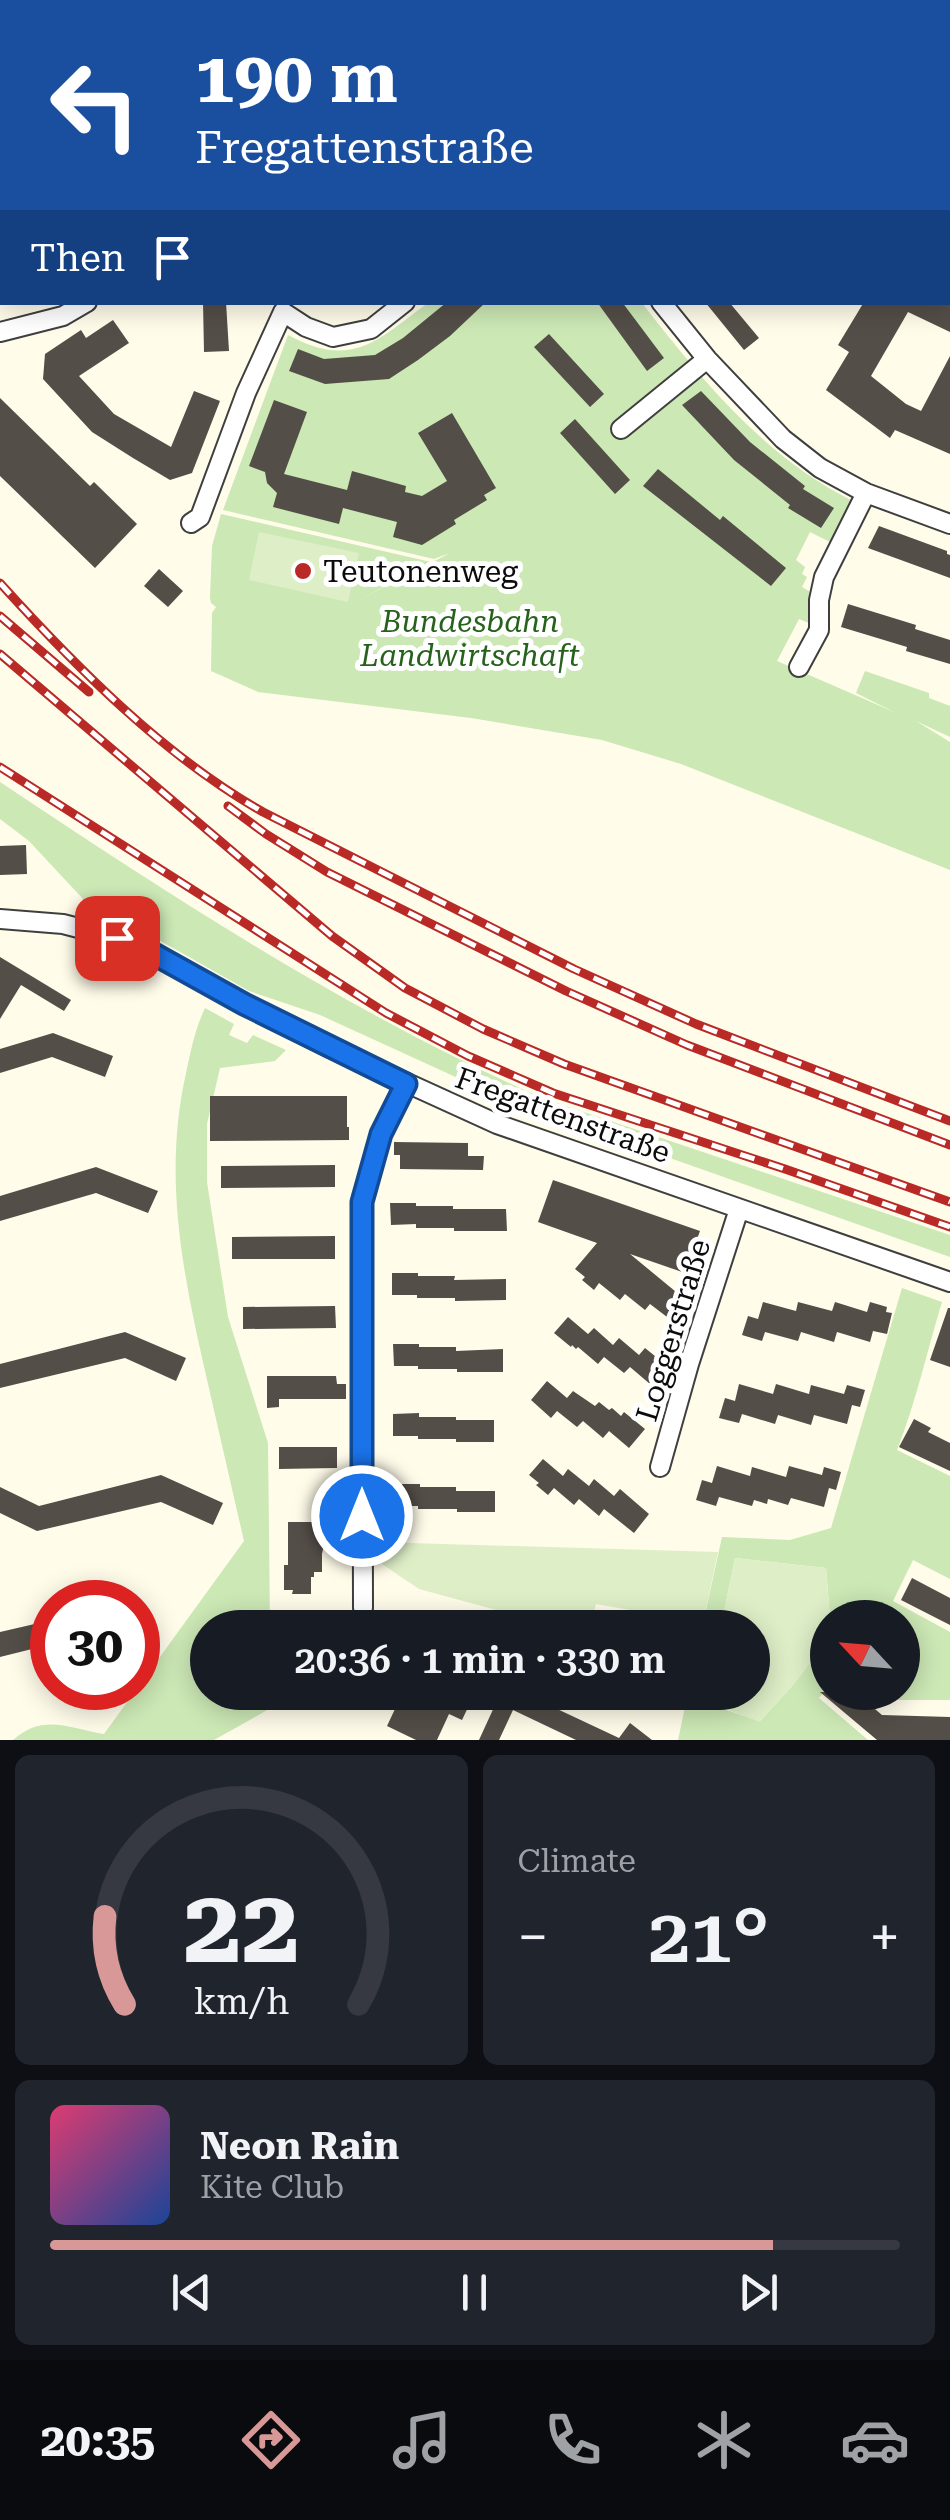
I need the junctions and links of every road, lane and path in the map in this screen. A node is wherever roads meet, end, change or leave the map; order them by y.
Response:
1 (82, 305) edge
2 (401, 305) edge
3 (663, 305) edge
4 (280, 307) edge
5 (0, 332) edge
6 (707, 359) junction
7 (621, 429) dead end
8 (866, 493) junction
9 (191, 524) dead end
10 (950, 524) edge
11 (799, 666) dead end
12 (0, 919) edge
13 (406, 1084) junction
14 (740, 1209) junction
15 (950, 1282) edge
16 (660, 1467) dead end
17 (362, 1608) dead end

1 - 5 street
2 - 4 street
3 - 6 street
4 - 9 street
6 - 7 street
6 - 8 street
8 - 10 street
8 - 11 street
12 - 13 street, Fregattenstraße
13 - 14 street, Fregattenstraße
13 - 17 street
14 - 15 street, Fregattenstraße
14 - 16 street, Loggerstraße

